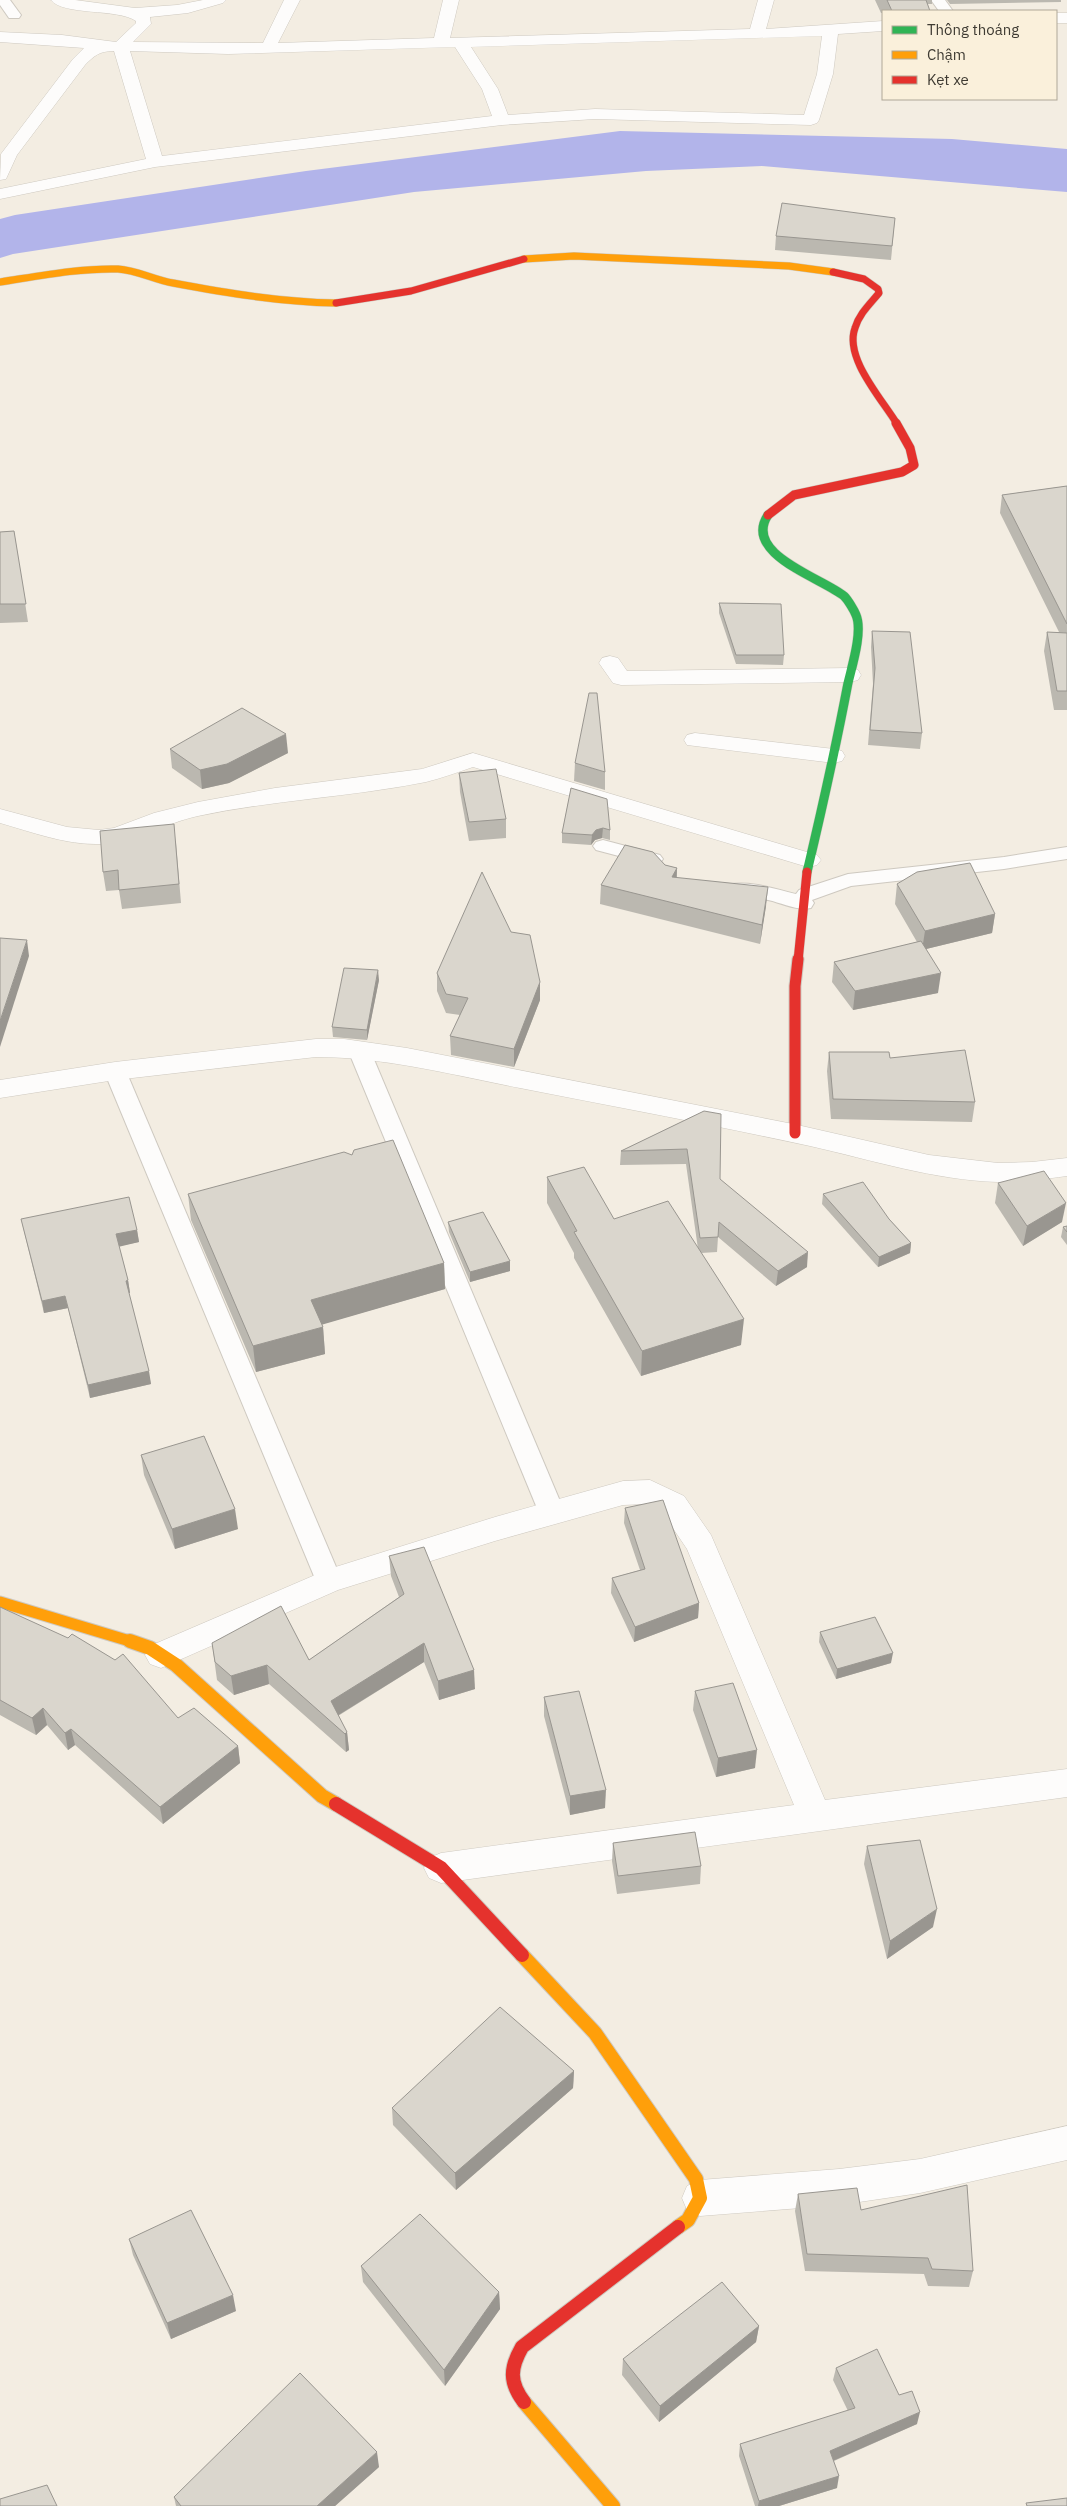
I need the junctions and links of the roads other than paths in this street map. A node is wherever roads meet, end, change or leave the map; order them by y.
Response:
1 (3, 0) edge
2 (59, 0) edge
3 (218, 0) edge
4 (292, 0) edge
5 (451, 0) edge
6 (766, 0) edge
7 (135, 13) junction
8 (14, 15) dead end
9 (882, 26) edge
10 (831, 30) junction
11 (757, 33) junction
12 (0, 37) edge
13 (441, 42) junction
14 (460, 42) junction
15 (112, 46) junction
16 (268, 48) junction
17 (502, 120) junction
18 (155, 162) junction
19 (0, 175) edge
20 (0, 194) edge
21 (0, 282) edge
22 (610, 663) dead end
23 (850, 675) junction
24 (695, 740) dead end
25 (834, 756) junction
26 (0, 816) edge
27 (603, 846) dead end
28 (1067, 853) edge
29 (809, 860) junction
30 (668, 872) edge
31 (712, 886) edge
32 (805, 899) junction
33 (359, 1050) junction
34 (115, 1071) junction
35 (0, 1089) edge
36 (795, 1133) junction
37 (1067, 1168) edge
38 (552, 1513) junction
39 (329, 1581) junction
40 (0, 1602) edge
41 (161, 1655) junction
42 (1067, 1783) edge
43 (815, 1815) junction
44 (441, 1868) junction
45 (1067, 2143) edge
46 (700, 2198) junction
47 (613, 2506) edge

1 - 8 lane
2 - 7 street
3 - 7 street
4 - 16 street
5 - 13 street
6 - 11 street
7 - 15 street
9 - 10 street
10 - 11 street
10 - 17 street
11 - 14 street
12 - 15 street
13 - 14 street
13 - 16 street
14 - 17 street
15 - 16 street
15 - 18 street
15 - 19 street
17 - 18 street
18 - 20 street
21 - 23 street
22 - 23 street
23 - 25 street
24 - 25 street
25 - 29 street
26 - 29 street
27 - 30 lane
28 - 32 lane
29 - 32 street
31 - 32 lane
32 - 36 street
33 - 34 street
33 - 36 street
33 - 38 lane
34 - 35 street
34 - 39 lane
36 - 37 street
38 - 39 street
38 - 43 street
39 - 41 street
40 - 41 street
41 - 44 street
42 - 43 street
43 - 44 street
44 - 46 street
45 - 46 street
46 - 47 street

